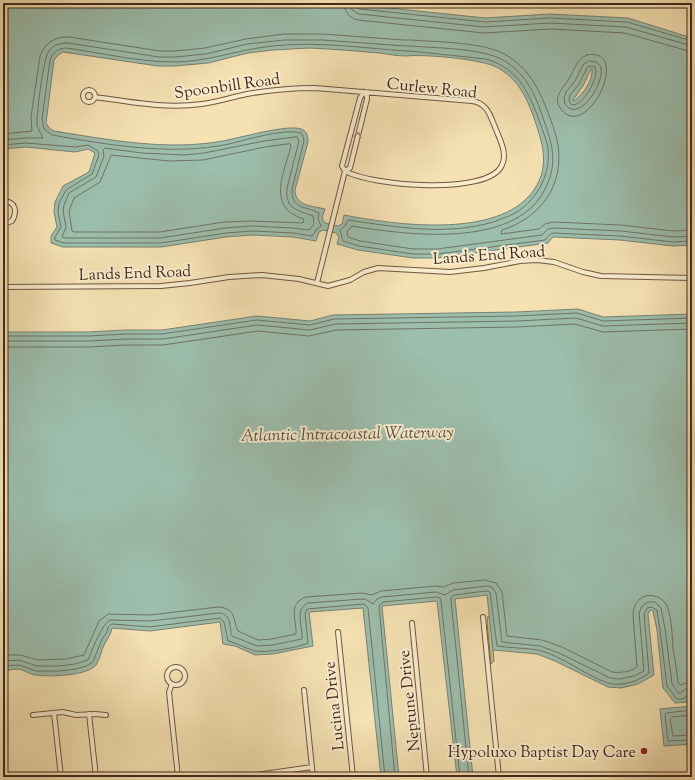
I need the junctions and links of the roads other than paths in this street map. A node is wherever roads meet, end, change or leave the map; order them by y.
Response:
1 (364, 92) junction
2 (95, 97) dead end
3 (346, 171) junction
4 (3, 201) edge
5 (4, 224) edge
6 (692, 278) edge
7 (316, 283) junction
8 (4, 287) edge
9 (483, 617) dead end
10 (412, 624) dead end
11 (338, 632) dead end
12 (172, 684) junction
13 (304, 690) dead end
14 (54, 713) junction
15 (89, 714) junction
16 (33, 715) dead end
17 (106, 715) dead end
18 (312, 767) junction
19 (61, 777) edge
20 (96, 777) edge
21 (178, 777) edge
22 (242, 777) edge
23 (313, 777) edge
24 (352, 777) edge
25 (427, 777) edge
26 (499, 777) edge

1 - 2 street, Spoonbill Road
1 - 3 street
3 -> 1 street
1 - 3 street, Curlew Road
3 - 7 street
4 - 5 street
5 - 8 street
6 - 7 street, Lands End Road
7 - 8 street, Lands End Road
9 - 26 street
10 - 25 street, Neptune Drive
11 - 24 street, Lucina Drive
12 - 12 street
12 - 21 street
13 - 18 street
14 - 15 street
14 - 16 street
14 - 19 street
15 - 17 street
15 - 20 street
18 - 22 street
18 - 23 street

